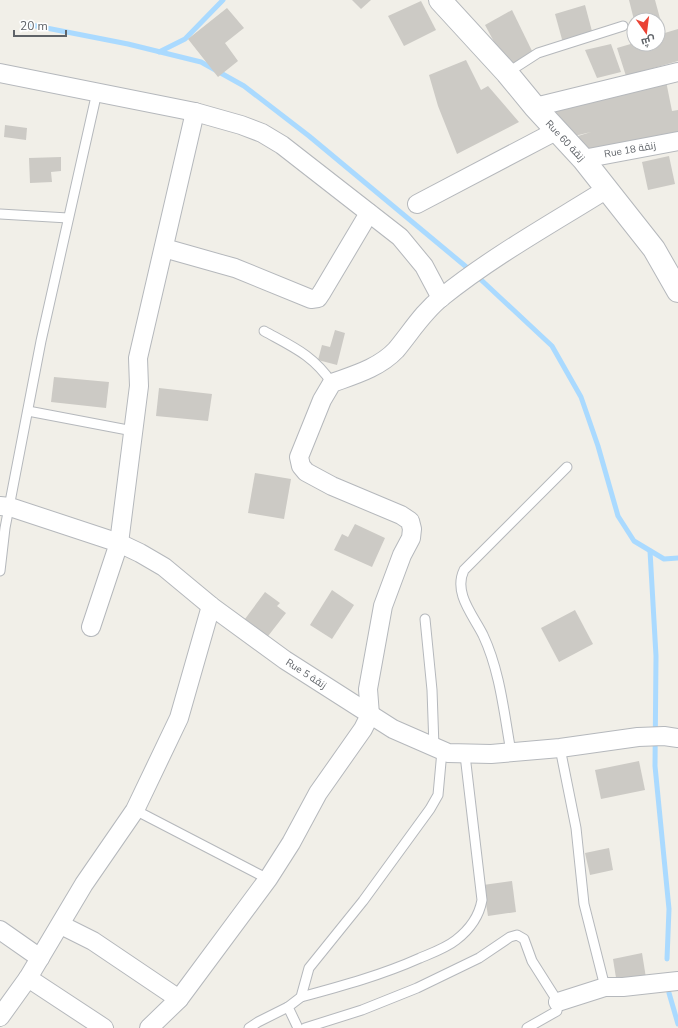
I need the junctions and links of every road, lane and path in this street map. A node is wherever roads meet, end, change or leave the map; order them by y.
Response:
1 (440, 0) edge
2 (623, 26) dead end
3 (678, 72) edge
4 (0, 73) edge
5 (507, 73) junction
6 (97, 92) junction
7 (535, 107) junction
8 (195, 112) junction
9 (556, 130) junction
10 (678, 141) edge
11 (583, 159) junction
12 (608, 190) junction
13 (417, 204) dead end
14 (369, 213) junction
15 (0, 214) edge
16 (68, 218) junction
17 (164, 248) junction
18 (678, 291) edge
19 (445, 295) junction
20 (264, 331) dead end
21 (332, 383) junction
22 (28, 412) junction
23 (133, 431) junction
24 (567, 467) dead end
25 (5, 507) edge
26 (119, 543) junction
27 (0, 571) edge
28 (211, 606) junction
29 (425, 619) dead end
30 (91, 627) dead end
31 (370, 714) junction
32 (671, 737) edge
33 (560, 748) junction
34 (438, 749) junction
35 (511, 752) junction
36 (465, 755) junction
37 (135, 810) junction
38 (268, 880) junction
39 (61, 925) junction
40 (0, 930) edge
41 (40, 958) junction
42 (28, 978) junction
43 (678, 981) edge
44 (605, 987) junction
45 (302, 997) junction
46 (179, 999) junction
47 (558, 1002) junction
48 (288, 1007) junction
49 (0, 1017) edge
50 (104, 1028) edge
51 (149, 1028) edge
52 (250, 1028) edge
53 (298, 1028) edge
54 (305, 1028) edge
55 (527, 1028) edge

1 - 5 street, Rue 60 زنقة
2 - 5 lane
3 - 7 street
4 - 6 street
5 - 7 street, Rue 60 زنقة
6 - 8 street
6 - 16 lane
7 - 9 street, Rue 60 زنقة
8 - 14 street
8 - 17 street
9 - 11 street, Rue 60 زنقة
9 - 13 street
10 - 11 street, Rue 18 زنقة
11 - 12 street, Rue 60 زنقة
12 - 18 street, Rue 60 زنقة
12 - 19 street
14 - 17 street
14 - 19 street
15 - 16 lane
16 - 22 lane
17 - 23 street
19 - 21 street
20 - 21 lane
21 - 31 street
22 - 23 lane
22 - 25 lane
23 - 26 street
24 - 35 lane
25 - 26 street, Rue 5 زنقة
25 - 27 lane
26 - 28 street, Rue 5 زنقة
26 - 30 street
28 - 31 street, Rue 5 زنقة
28 - 37 street
29 - 34 lane
31 - 34 street, Rue 5 زنقة
31 - 38 street
32 - 33 street, Rue 5 زنقة
33 - 35 street, Rue 5 زنقة
33 - 44 lane
34 - 36 street, Rue 5 زنقة
34 - 45 lane
35 - 36 street, Rue 5 زنقة
36 - 45 lane
37 - 38 lane
37 - 39 street
38 - 46 street
39 - 41 street
39 - 46 street
40 - 41 street
41 - 42 street
42 - 49 street
42 - 50 street
43 - 44 street
44 - 47 street
45 - 48 lane
46 - 51 street
47 - 54 lane
47 - 55 lane
48 - 52 lane
48 - 53 lane

